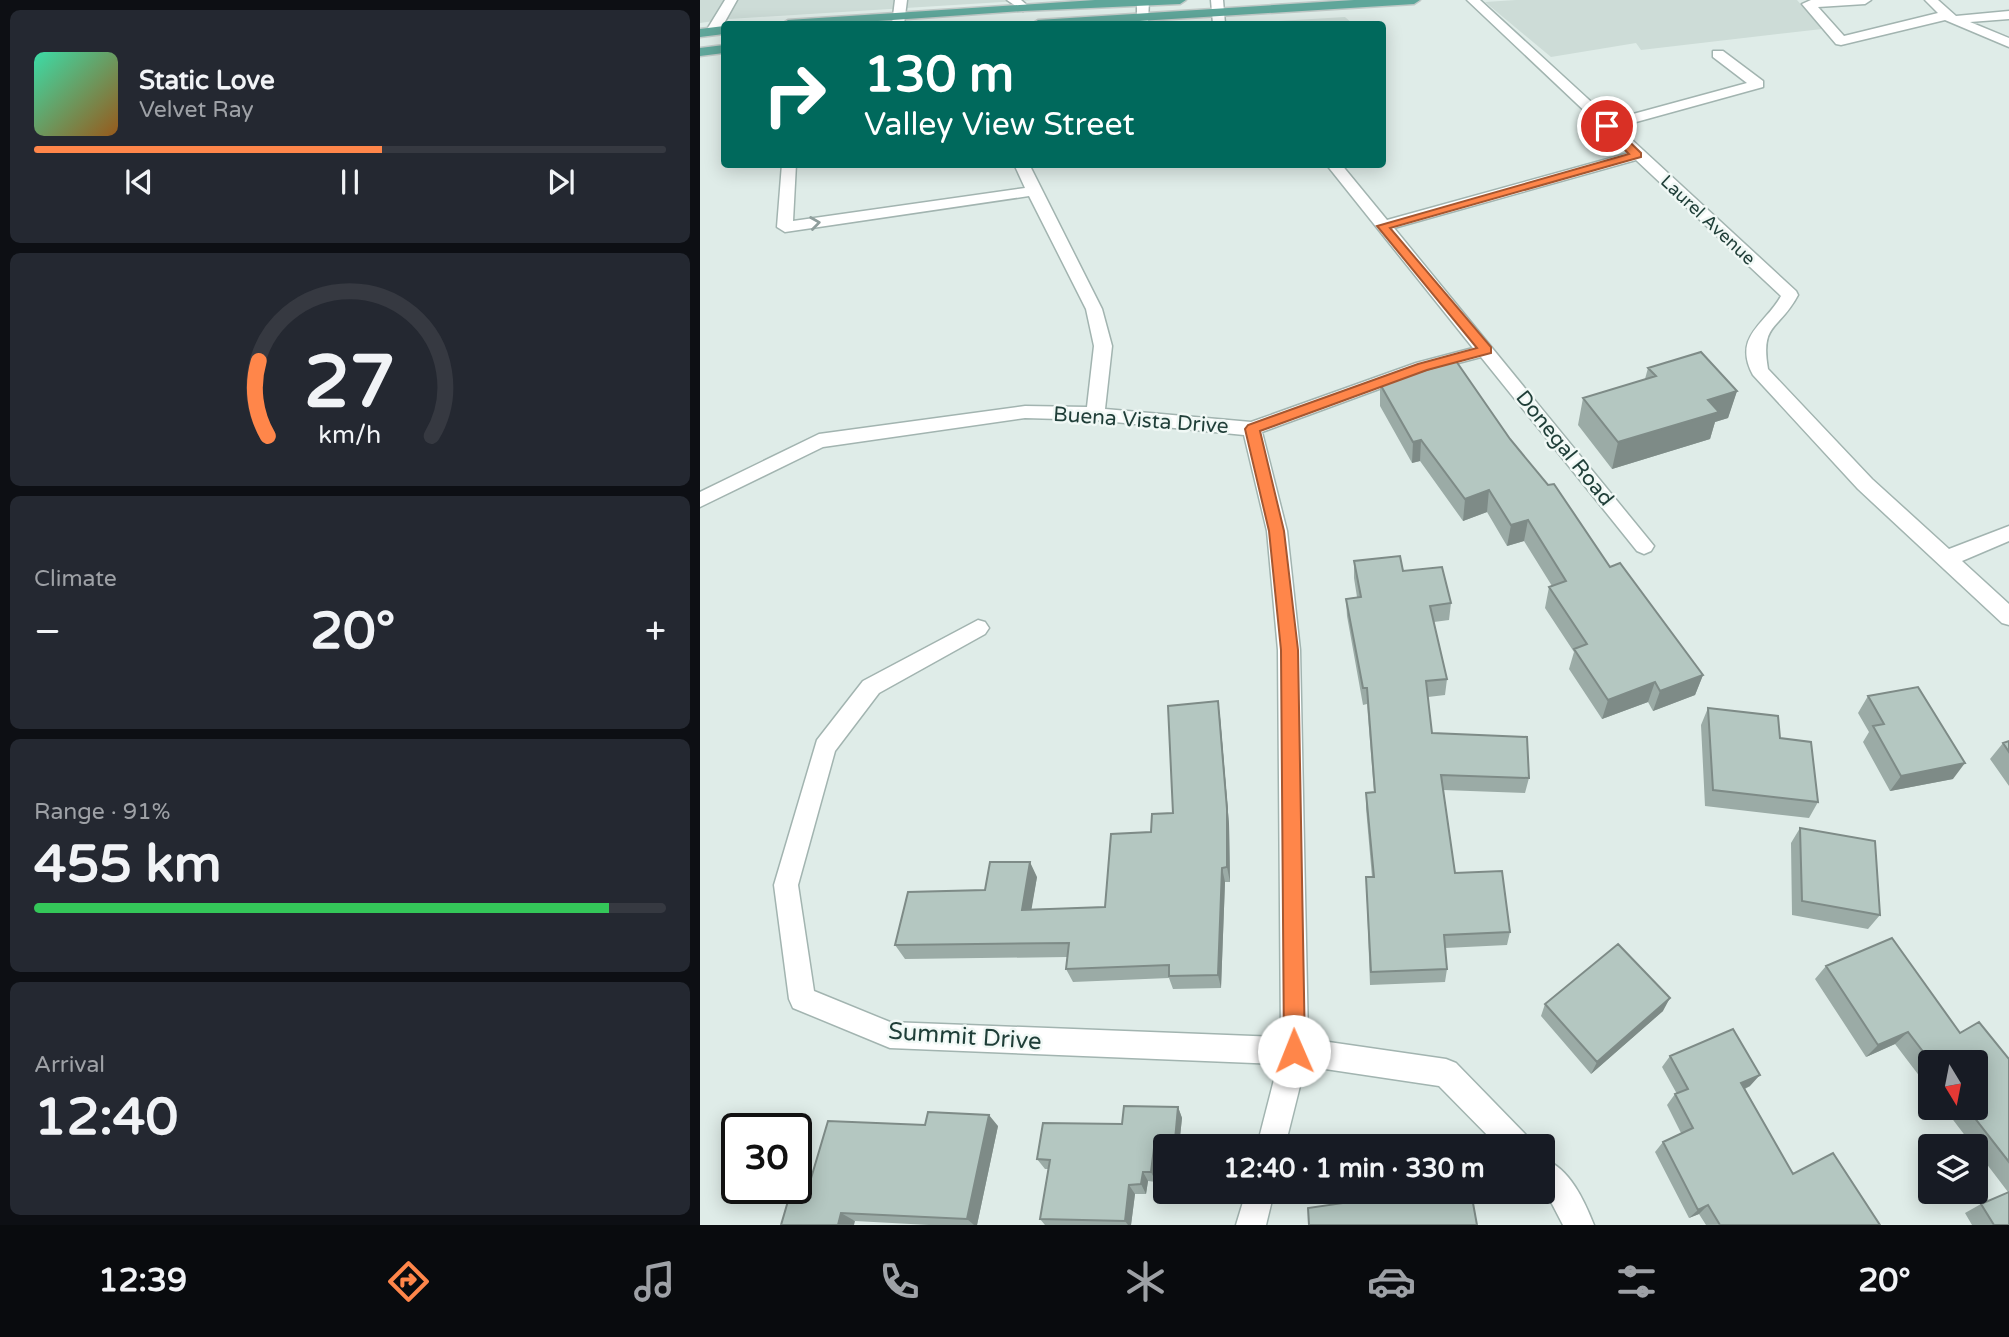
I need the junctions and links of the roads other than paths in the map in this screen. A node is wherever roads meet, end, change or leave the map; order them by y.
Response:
1 (731, 0) edge
2 (901, 0) edge
3 (1180, 0) edge
4 (1217, 0) edge
5 (1414, 0) edge
6 (1473, 0) edge
7 (1865, 0) edge
8 (1931, 0) edge
9 (1143, 1) edge
10 (1018, 4) edge
11 (2009, 15) edge
12 (1950, 17) junction
13 (1143, 19) junction
14 (1218, 19) edge
15 (898, 20) edge
16 (870, 21) edge
17 (1113, 21) edge
18 (713, 32) edge
19 (2009, 43) edge
20 (721, 49) edge
21 (700, 52) edge
22 (1718, 54) dead end
23 (1607, 126) junction
24 (1637, 155) junction
25 (789, 168) edge
26 (1023, 168) edge
27 (1336, 168) edge
28 (1033, 191) junction
29 (1383, 226) junction
30 (1486, 350) junction
31 (1095, 414) junction
32 (1252, 429) junction
33 (700, 500) edge
34 (2009, 533) edge
35 (1644, 546) dead end
36 (1946, 559) junction
37 (2009, 617) edge
38 (978, 628) dead end
39 (1294, 1051) junction
40 (1274, 1134) edge
41 (1505, 1134) edge
42 (1555, 1185) edge
43 (1256, 1204) edge
44 (1251, 1225) edge
45 (1579, 1225) edge

1 - 18 street
2 - 15 street
3 - 9 main road
4 - 14 street
5 - 14 main road
6 - 23 street, Laurel Avenue
7 - 12 street
8 - 12 street
9 - 10 main road
9 - 13 street
10 - 15 main road
11 - 12 street
12 - 19 street
13 - 14 main road
13 - 17 main road
15 - 16 main road
20 - 21 main road
22 - 23 street
23 - 24 street, Laurel Avenue
24 - 29 street
24 - 36 street, Laurel Avenue
25 -> 28 street
26 - 28 street
27 - 29 street, Donegal Road
28 - 31 street
29 - 30 street, Donegal Road
30 - 32 street
30 - 35 street, Donegal Road
31 - 32 street, Buena Vista Drive
31 - 33 street, Buena Vista Drive
32 - 39 street, Buena Vista Drive
34 - 36 street
36 - 37 street
38 - 39 street, Summit Drive
39 - 40 street, Buena Vista Drive
39 - 41 street, Summit Drive
42 - 45 street
43 - 44 street

